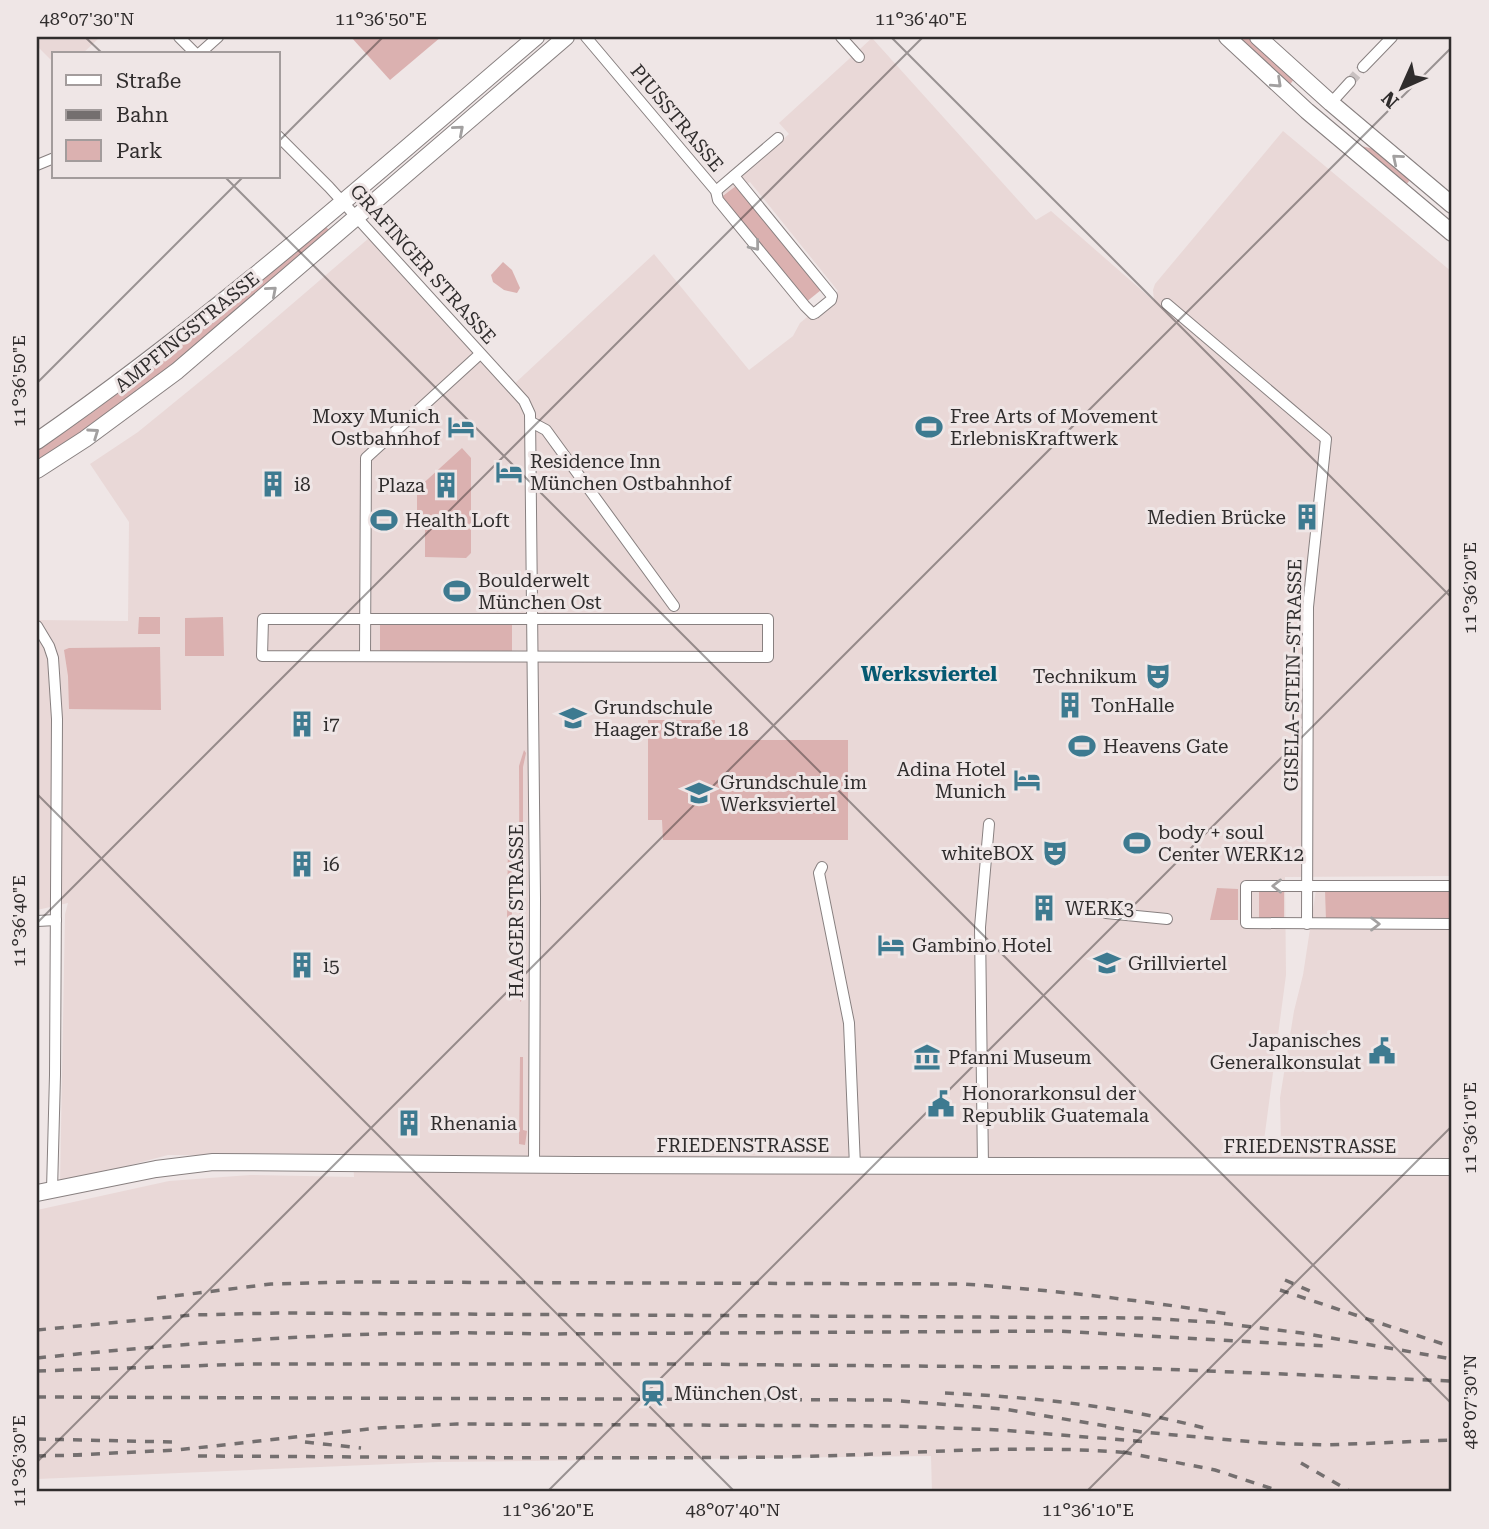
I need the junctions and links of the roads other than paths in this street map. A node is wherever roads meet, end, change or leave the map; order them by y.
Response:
1 (179, 37) edge
2 (218, 37) edge
3 (536, 37) edge
4 (586, 37) edge
5 (841, 37) edge
6 (1227, 37) edge
7 (1258, 37) edge
8 (1392, 37) edge
9 (559, 39) edge
10 (195, 52) edge
11 (199, 52) edge
12 (859, 57) dead end
13 (1363, 67) tunnel mouth
14 (1350, 82) tunnel mouth
15 (1331, 103) junction
16 (280, 138) edge
17 (778, 138) dead end
18 (734, 176) junction
19 (716, 191) junction
20 (343, 202) junction
21 (1452, 205) edge
22 (357, 218) junction
23 (1452, 233) edge
24 (1167, 304) dead end
25 (480, 354) junction
26 (531, 422) junction
27 (37, 441) edge
28 (37, 470) edge
29 (674, 606) dead end
30 (365, 619) junction
31 (532, 619) junction
32 (37, 626) edge
33 (365, 656) junction
34 (532, 657) junction
35 (989, 824) dead end
36 (822, 867) dead end
37 (1308, 886) junction
38 (1452, 886) edge
39 (1106, 913) dead end
40 (1167, 919) dead end
41 (56, 920) junction
42 (37, 921) edge
43 (1307, 924) junction
44 (1452, 924) edge
45 (534, 1165) junction
46 (855, 1166) junction
47 (983, 1167) junction
48 (1452, 1167) edge
49 (44, 1191) edge

1 - 10 street
2 - 11 street
3 - 20 main road, AMPFINGSTRASSE
4 - 19 street, PIUSSTRASSE
5 - 12 street
6 -> 23 main road
7 - 15 main road
8 - 13 street
22 -> 9 main road, AMPFINGSTRASSE
14 - 15 street
21 -> 15 main road
16 - 20 street, GRAFINGER STRASSE
17 - 18 street, PIUSSTRASSE
18 - 19 street, PIUSSTRASSE
19 -> 18 street
20 - 22 street, GRAFINGER STRASSE
20 - 27 main road, AMPFINGSTRASSE
22 - 25 street, GRAFINGER STRASSE
28 -> 22 main road, AMPFINGSTRASSE
24 - 37 street, GISELA-STEIN-STRASSE
25 - 26 street, GRAFINGER STRASSE
25 - 30 street
26 - 29 street, GRAFINGER STRASSE
26 - 31 street, GRAFINGER STRASSE
30 - 31 street
30 - 33 street
30 - 33 street
31 - 34 street, HAAGER STRASSE
31 - 34 street
32 - 41 street
33 - 34 street
34 - 45 street, HAAGER STRASSE
35 - 47 street
36 - 46 street
37 - 38 street
37 - 43 street, GISELA-STEIN-STRASSE
37 -> 43 street
39 - 40 street
41 - 42 street
41 - 49 street
43 -> 44 street
45 - 46 main road, FRIEDENSTRASSE
45 - 49 main road, FRIEDENSTRASSE
46 - 47 main road, FRIEDENSTRASSE
47 - 48 main road, FRIEDENSTRASSE

